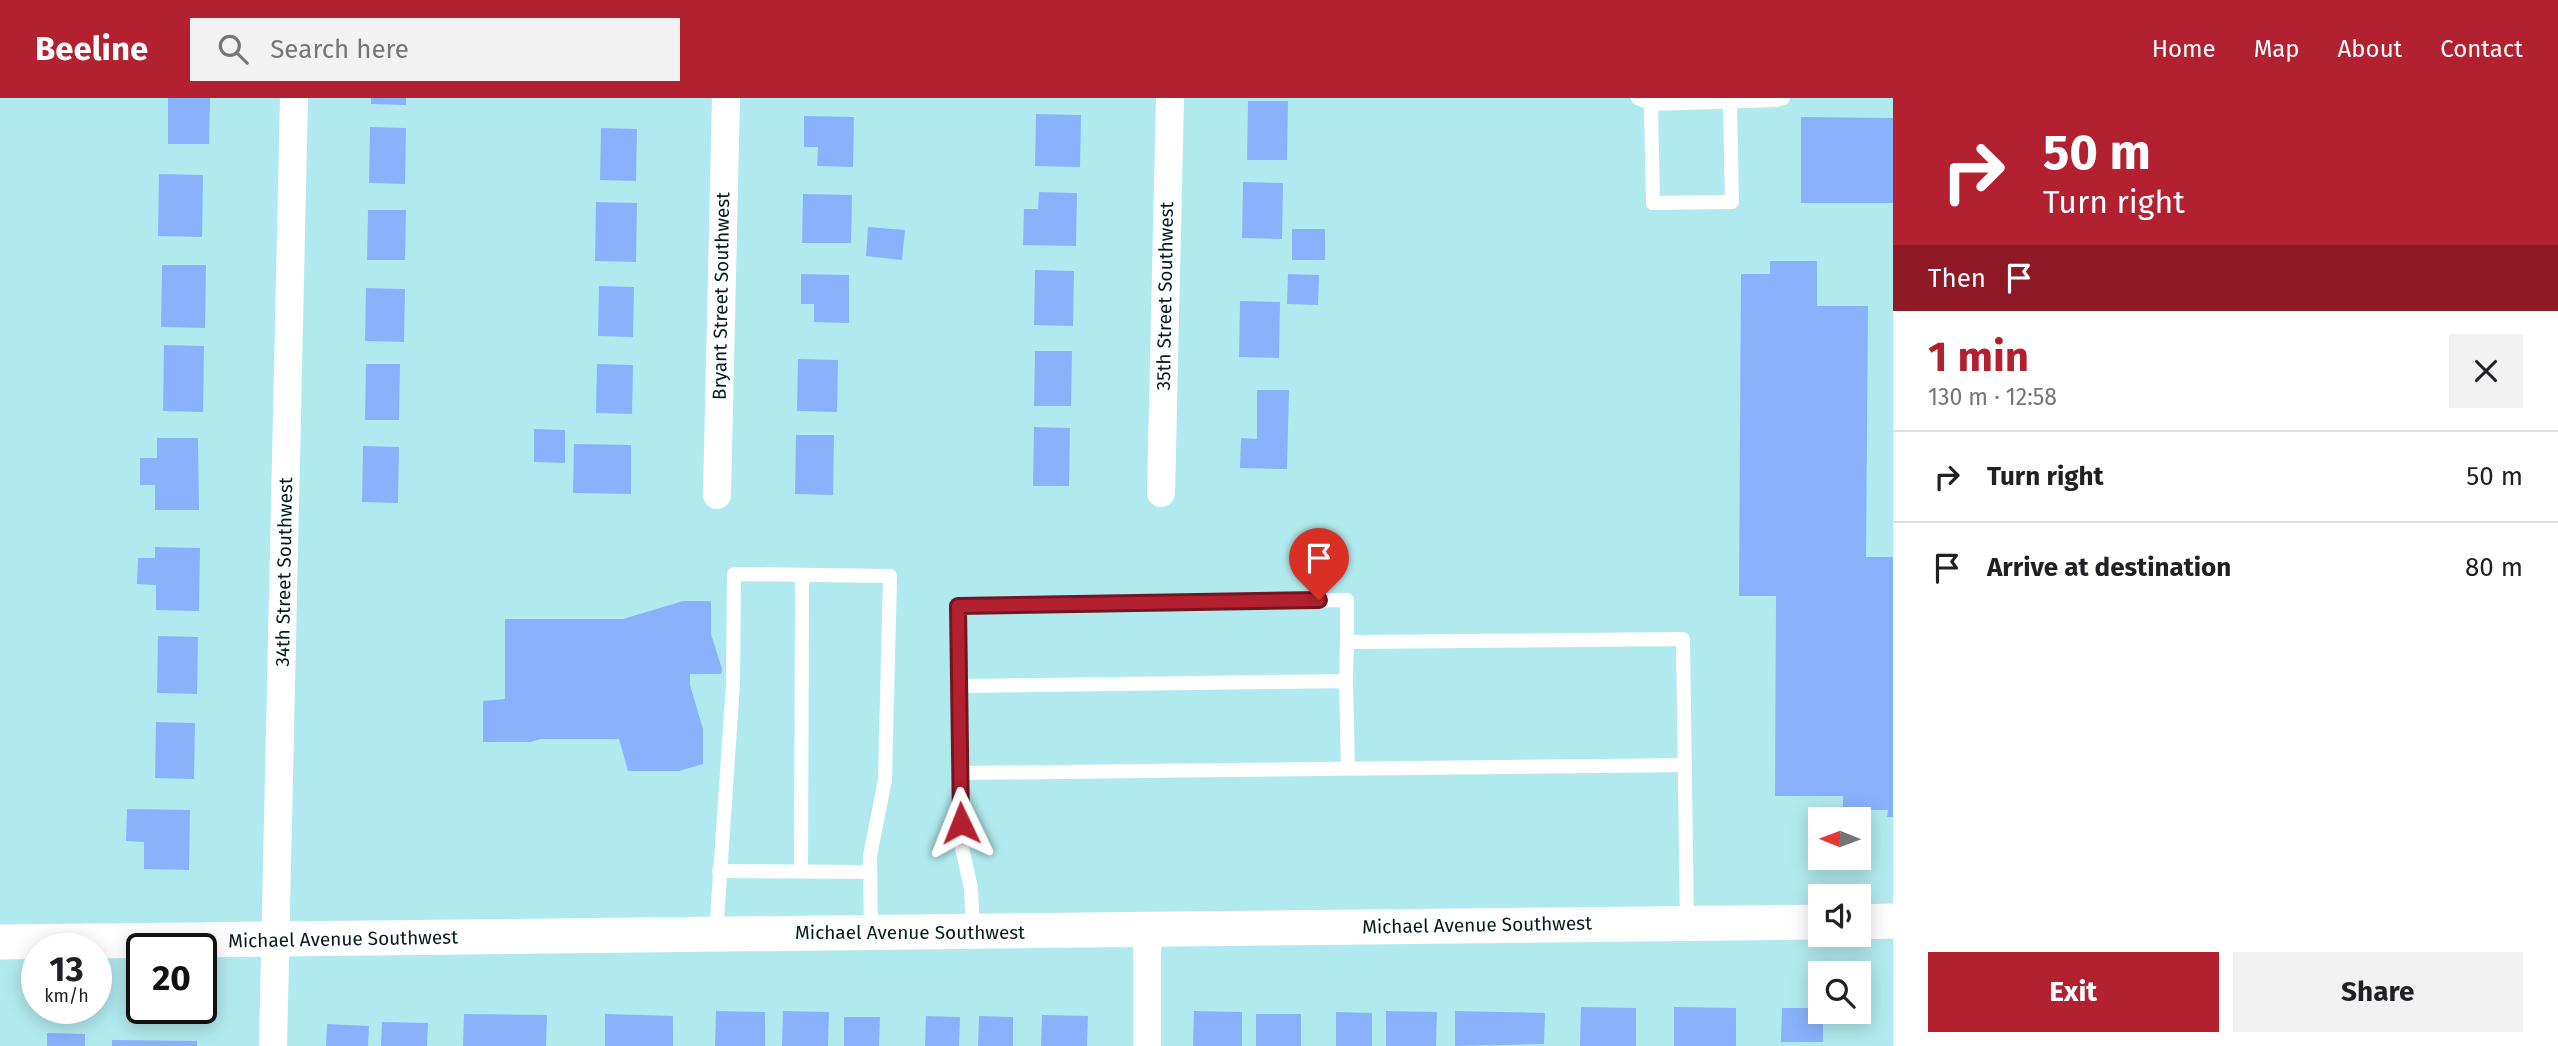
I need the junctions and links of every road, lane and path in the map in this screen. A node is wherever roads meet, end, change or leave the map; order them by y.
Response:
1 (294, 98) edge
2 (726, 98) edge
3 (1170, 98) edge
4 (1783, 98) edge
5 (1644, 101) edge
6 (1730, 102) junction
7 (1160, 493) dead end
8 (717, 495) dead end
9 (802, 575) junction
10 (1347, 642) junction
11 (1346, 681) junction
12 (959, 687) junction
13 (1685, 765) junction
14 (1348, 767) junction
15 (960, 773) junction
16 (719, 871) junction
17 (801, 871) junction
18 (870, 872) junction
19 (1893, 921) edge
20 (1808, 922) edge
21 (1871, 922) edge
22 (1687, 923) junction
23 (1147, 928) junction
24 (871, 932) junction
25 (973, 933) junction
26 (715, 934) junction
27 (276, 940) junction
28 (0, 942) edge
29 (273, 1046) edge
30 (1147, 1046) edge

1 - 27 street, 34th Street Southwest
2 - 8 street, Bryant Street Southwest
3 - 7 street, 35th Street Southwest
4 - 6 lane
5 - 6 lane
5 - 6 lane
9 - 16 lane
9 - 17 lane
9 - 18 lane
10 - 11 lane
10 - 12 lane
10 - 13 lane
11 - 12 lane
11 - 14 lane
12 - 15 lane
13 - 14 lane
13 - 22 lane
14 - 15 lane
15 - 25 lane
16 - 17 lane
16 - 26 lane
17 - 18 lane
18 - 24 lane
19 - 21 street
20 - 22 street, Michael Avenue Southwest
22 - 23 street, Michael Avenue Southwest
23 - 25 street, Michael Avenue Southwest
23 - 30 street
24 - 25 street, Michael Avenue Southwest
24 - 26 street, Michael Avenue Southwest
26 - 27 street, Michael Avenue Southwest
27 - 28 street, Michael Avenue Southwest
27 - 29 street, 34th Street Southwest

